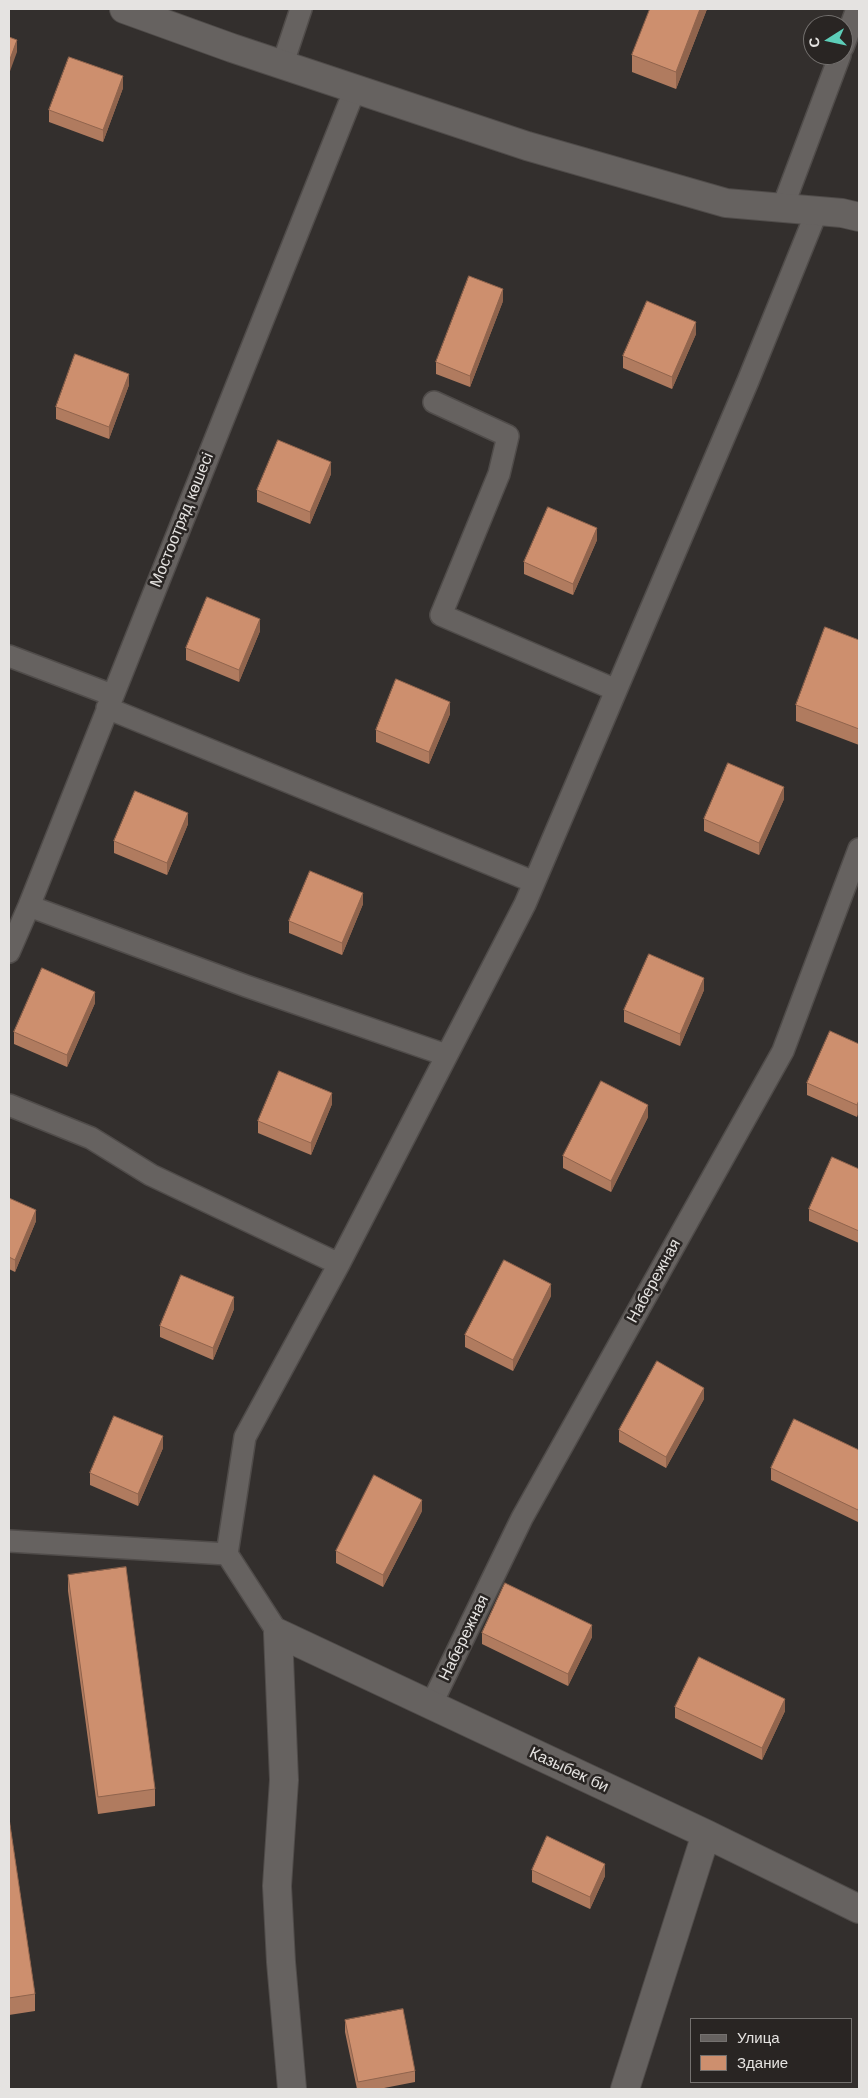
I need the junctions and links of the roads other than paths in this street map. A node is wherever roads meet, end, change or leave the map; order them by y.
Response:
1 (124, 9) edge
2 (301, 9) edge
3 (283, 63) junction
4 (836, 65) edge
5 (354, 89) junction
6 (782, 209) junction
7 (817, 212) junction
8 (859, 217) edge
9 (434, 402) dead end
10 (9, 656) edge
11 (616, 690) junction
12 (110, 702) junction
13 (859, 849) edge
14 (534, 882) junction
15 (29, 906) junction
16 (9, 952) edge
17 (446, 1055) junction
18 (9, 1105) edge
19 (339, 1264) junction
20 (9, 1541) edge
21 (226, 1554) junction
22 (278, 1633) junction
23 (432, 1705) junction
24 (706, 1834) junction
25 (859, 1909) edge
26 (292, 2089) edge
27 (625, 2089) edge

1 - 3 street
2 - 3 lane
3 - 5 street
4 - 6 lane
5 - 6 street
5 - 12 lane, Мостоотряд көшесі
6 - 7 street
7 - 8 street
7 - 11 lane
9 - 11 lane
10 - 12 lane
11 - 14 lane
12 - 14 lane
12 - 15 lane, Мостоотряд көшесі
13 - 23 lane, Набережная
14 - 17 lane
15 - 16 lane, Мостоотряд көшесі
15 - 17 lane
17 - 19 lane
18 - 19 lane
19 - 21 lane
20 - 21 lane
21 - 22 lane
22 - 23 street, Казыбек би
22 - 26 street
23 - 24 street, Казыбек би
24 - 25 street, Казыбек би
24 - 27 street

